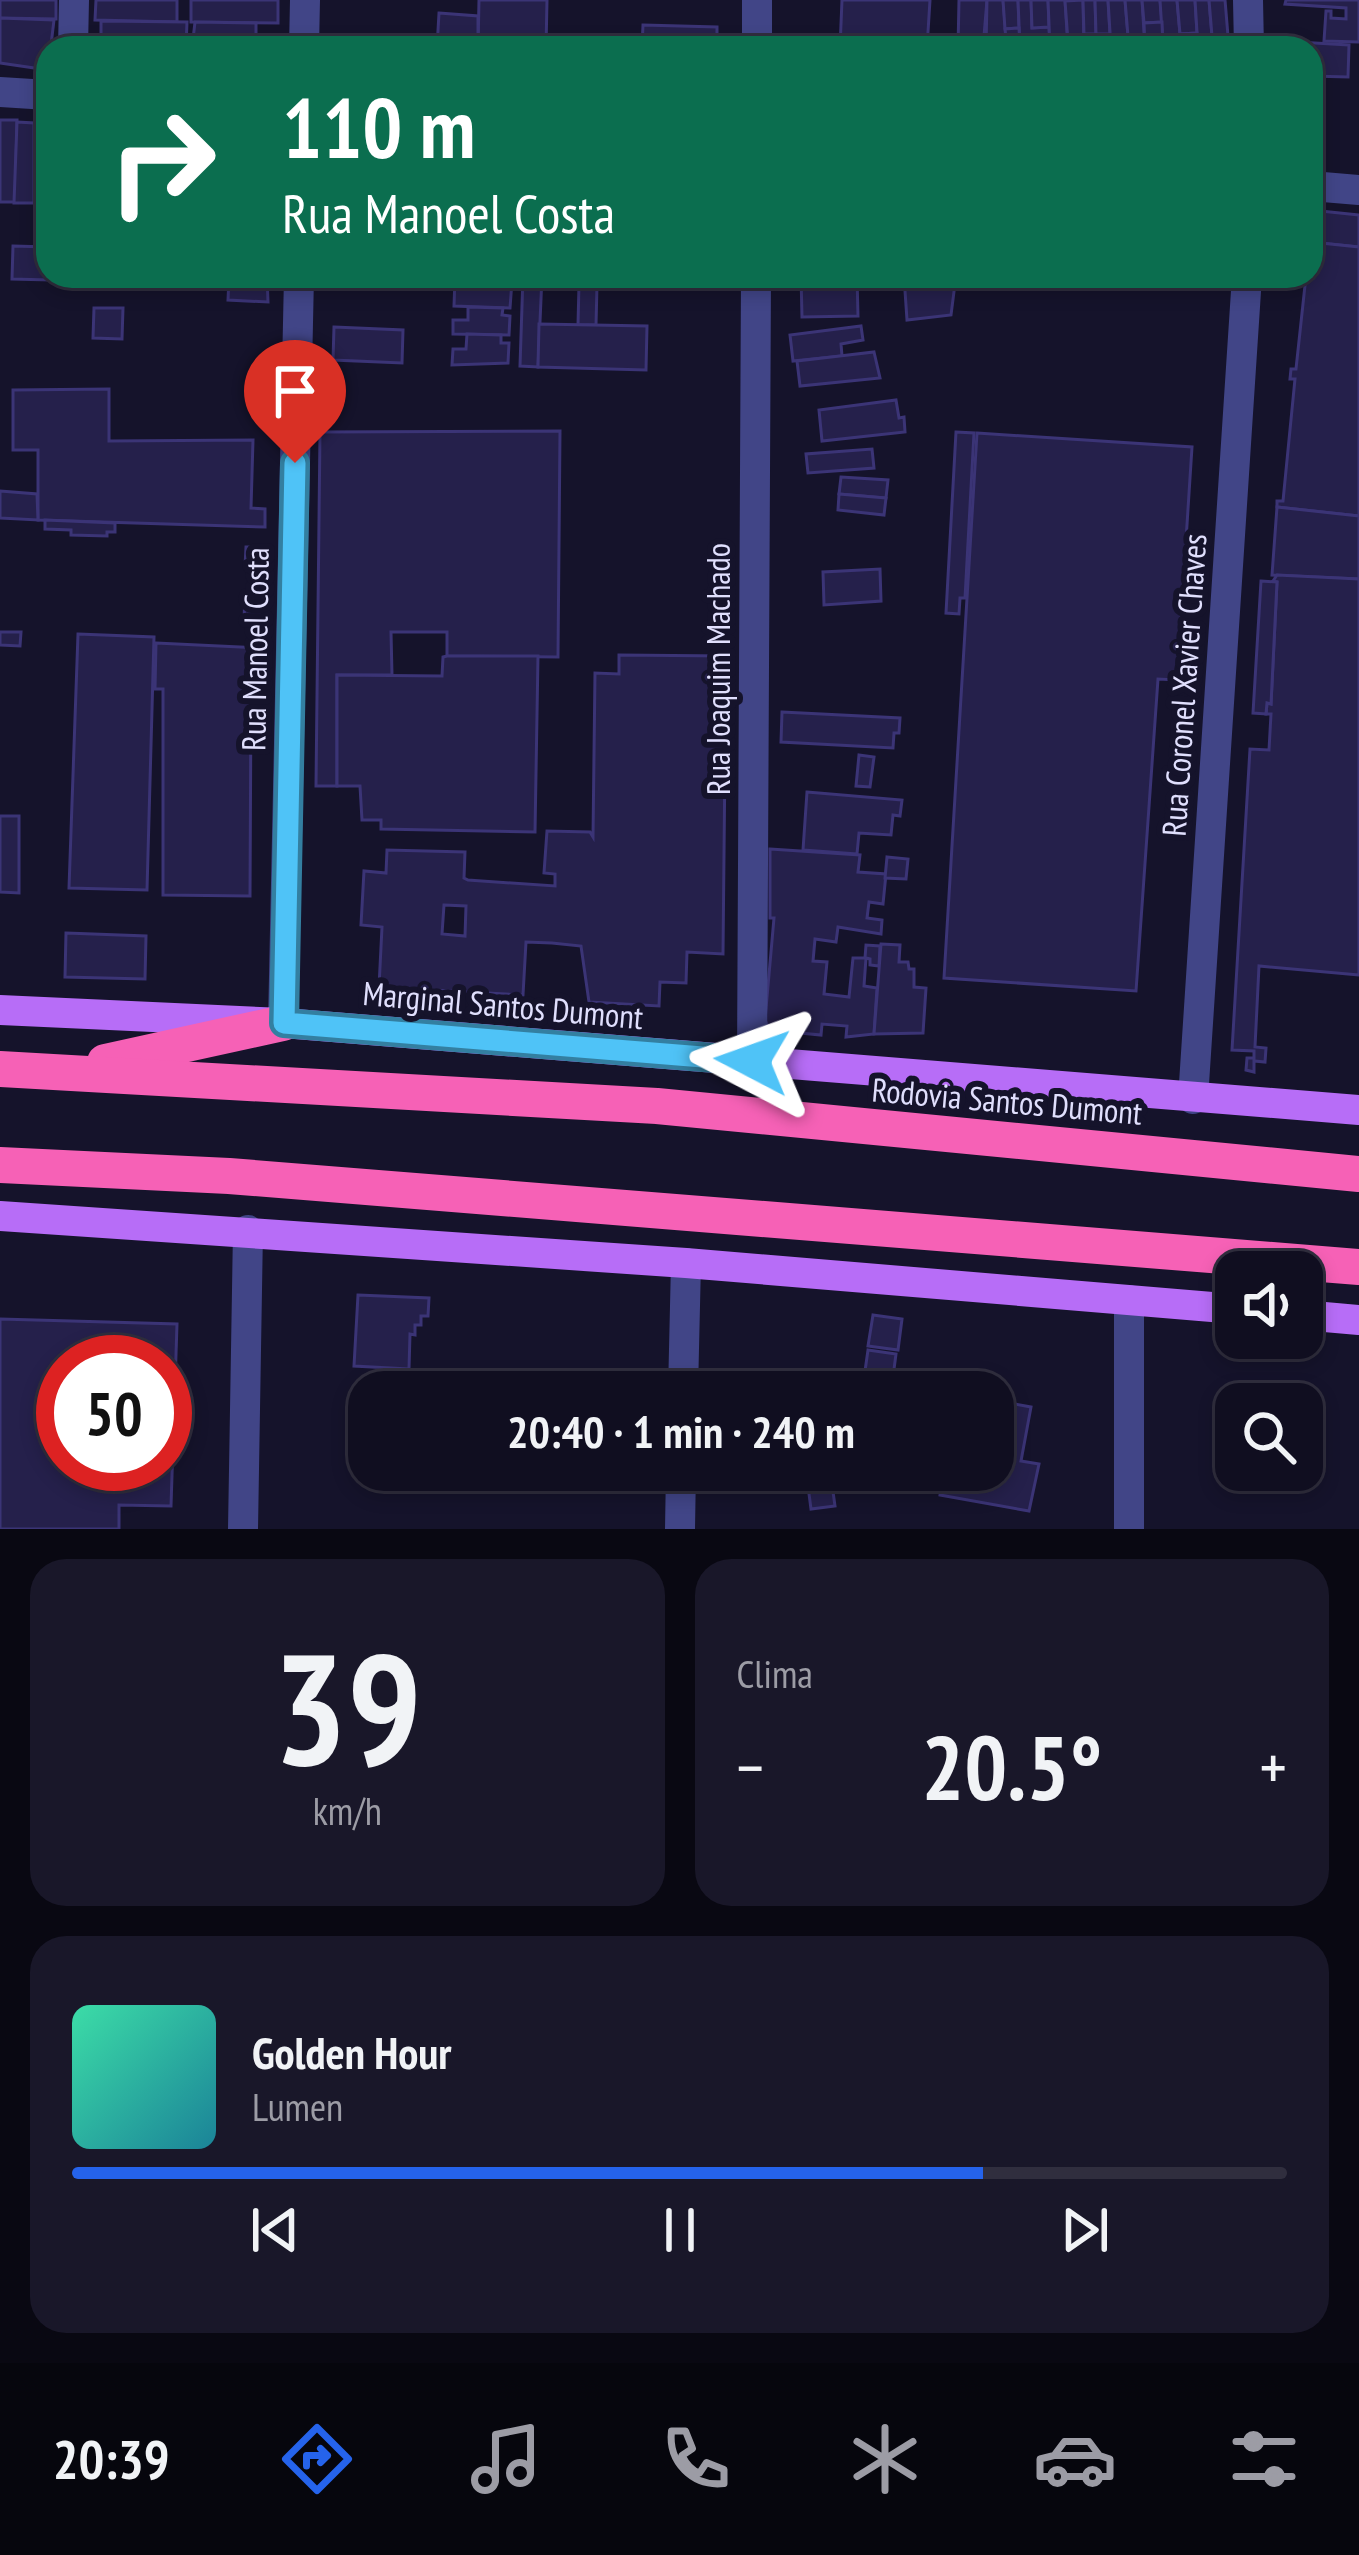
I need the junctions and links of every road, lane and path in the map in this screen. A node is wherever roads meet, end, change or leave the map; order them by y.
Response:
1 (74, 0) edge
2 (305, 0) edge
3 (758, 0) edge
4 (1248, 0) edge
5 (73, 36) edge
6 (304, 36) edge
7 (757, 36) edge
8 (1250, 36) edge
9 (0, 92) edge
10 (36, 94) edge
11 (1323, 187) edge
12 (1359, 190) edge
13 (299, 288) edge
14 (756, 288) edge
15 (1246, 288) edge
16 (0, 1010) edge
17 (284, 1023) junction
18 (752, 1061) junction
19 (0, 1070) edge
20 (60, 1072) junction
21 (1193, 1099) junction
22 (1359, 1110) edge
23 (0, 1165) edge
24 (1359, 1174) edge
25 (0, 1216) edge
26 (248, 1230) junction
27 (1215, 1255) edge
28 (686, 1263) junction
29 (1323, 1264) edge
30 (1359, 1267) edge
31 (1323, 1268) edge
32 (1359, 1277) edge
33 (1129, 1300) junction
34 (1215, 1308) edge
35 (1323, 1317) edge
36 (1359, 1320) edge
37 (683, 1371) edge
38 (681, 1491) edge
39 (242, 1529) edge
40 (680, 1529) edge
41 (1129, 1529) edge

1 - 5 street
2 - 6 street
3 - 7 street
4 - 8 street
9 - 10 street
11 - 12 street
13 - 17 street, Rua Manoel Costa
14 - 18 street, Rua Joaquim Machado
15 - 21 street, Rua Coronel Xavier Chaves
16 - 17 main road, Marginal Santos Dumont
17 - 18 main road, Marginal Santos Dumont
17 - 20 highway
18 - 21 main road, Marginal Santos Dumont
19 - 20 highway, Rodovia Santos Dumont
20 - 24 highway, Rodovia Santos Dumont
21 - 22 main road, Marginal Santos Dumont
23 - 27 highway
25 - 26 main road
26 - 28 main road
26 - 39 street
28 - 33 main road
28 - 37 street
29 - 30 highway
31 - 32 highway
33 - 34 main road
33 - 41 street
35 - 36 main road
38 - 40 street

